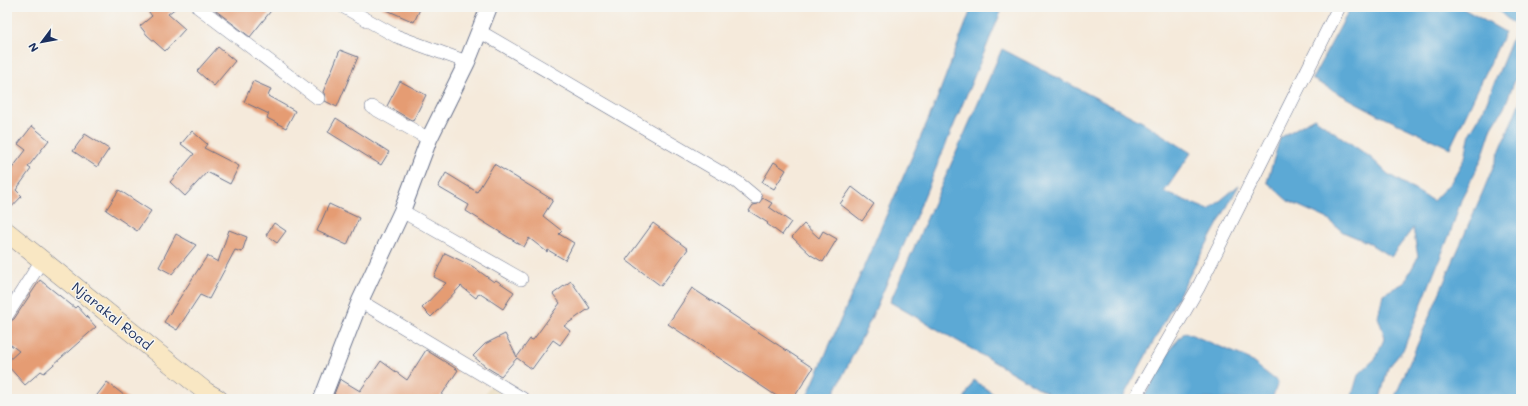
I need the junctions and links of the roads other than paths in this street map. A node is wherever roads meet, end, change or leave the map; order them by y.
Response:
1 (198, 7) edge
2 (344, 7) edge
3 (489, 7) edge
4 (1339, 7) edge
5 (479, 31) junction
6 (466, 62) junction
7 (318, 98) dead end
8 (372, 107) dead end
9 (429, 139) junction
10 (755, 197) dead end
11 (402, 211) junction
12 (7, 232) edge
13 (42, 260) junction
14 (521, 279) dead end
15 (360, 301) junction
16 (7, 315) edge
17 (218, 399) edge
18 (322, 399) edge
19 (523, 399) edge
20 (1134, 399) edge

1 - 7 street
2 - 6 street
3 - 5 street
4 - 20 street
5 - 6 street
5 - 10 street
6 - 9 street
8 - 9 street
9 - 11 street
11 - 14 street
11 - 15 street
12 - 13 main road, Njarakal Road
13 - 16 street
13 - 17 main road, Njarakal Road
15 - 18 street
15 - 19 street

